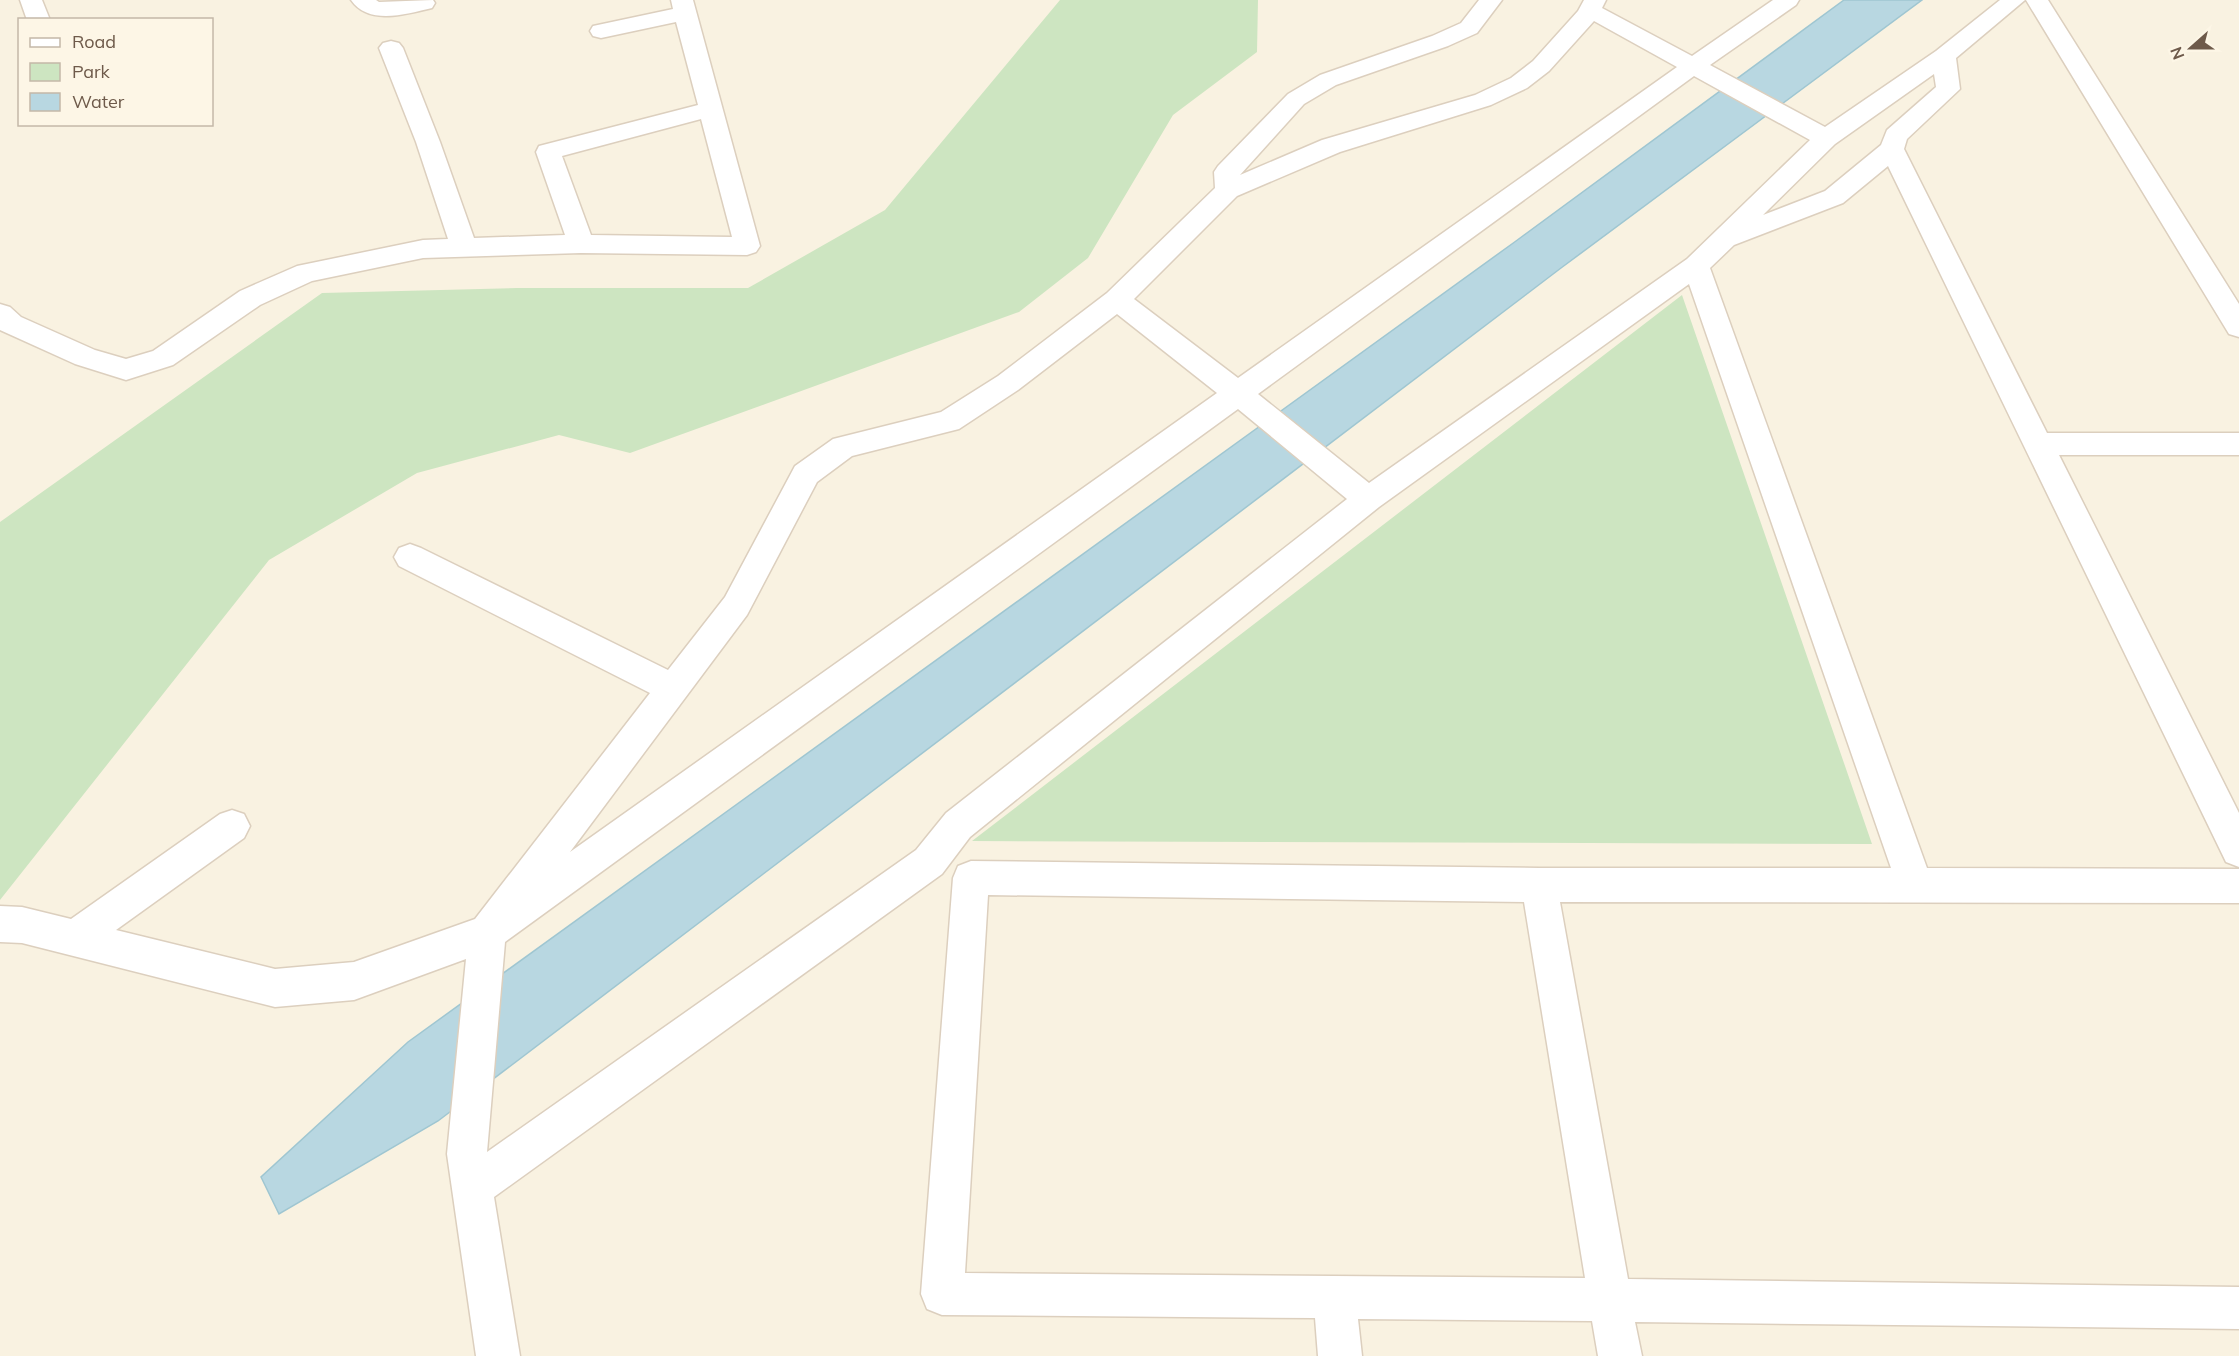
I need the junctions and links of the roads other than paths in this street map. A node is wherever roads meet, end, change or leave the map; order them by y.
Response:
1 (31, 0) edge
2 (362, 0) edge
3 (1491, 0) edge
4 (1788, 0) edge
5 (2014, 0) edge
6 (2037, 0) edge
7 (424, 3) dead end
8 (1592, 5) edge
9 (684, 7) edge
10 (38, 18) edge
11 (601, 31) dead end
12 (391, 48) dead end
13 (1944, 56) junction
14 (1700, 70) junction
15 (712, 109) junction
16 (1826, 138) junction
17 (1892, 149) junction
18 (1228, 190) junction
19 (1724, 241) junction
20 (581, 243) junction
21 (464, 247) junction
22 (1696, 266) junction
23 (1116, 300) junction
24 (0, 314) edge
25 (2239, 327) edge
26 (1243, 397) junction
27 (2039, 444) junction
28 (2239, 444) edge
29 (1368, 499) junction
30 (410, 557) dead end
31 (672, 688) junction
32 (232, 826) dead end
33 (2239, 850) edge
34 (929, 862) junction
35 (971, 878) junction
36 (1539, 885) junction
37 (1915, 885) junction
38 (2239, 886) edge
39 (0, 924) edge
40 (75, 938) junction
41 (485, 949) junction
42 (470, 1171) junction
43 (1335, 1296) junction
44 (1610, 1300) junction
45 (2239, 1308) edge
46 (498, 1356) edge
47 (1340, 1356) edge
48 (1620, 1356) edge

1 - 10 street
2 - 7 street
3 - 18 street
4 - 14 street
5 - 13 street
6 - 25 street
8 - 14 street
8 - 18 street
9 - 11 street
9 - 15 street
12 - 21 street
13 - 16 street
13 - 17 street
14 - 16 street
14 - 26 street
15 - 20 street
15 - 20 street
16 - 19 street
17 - 19 street
17 - 27 street
18 - 23 street
19 - 22 street
20 - 21 street
21 - 24 street
22 - 29 street
22 - 37 street
23 - 26 street
23 - 31 street
26 - 29 street
26 - 41 street
27 - 28 street
27 - 33 street
29 - 34 street
30 - 31 street
31 - 41 street
32 - 40 street
34 - 35 street
34 - 42 street
35 - 36 street
35 - 43 street
36 - 37 street
36 - 44 street
37 - 38 street
39 - 40 street
40 - 41 street
41 - 42 street
42 - 46 street
43 - 44 street
43 - 47 street
44 - 45 street
44 - 48 street

